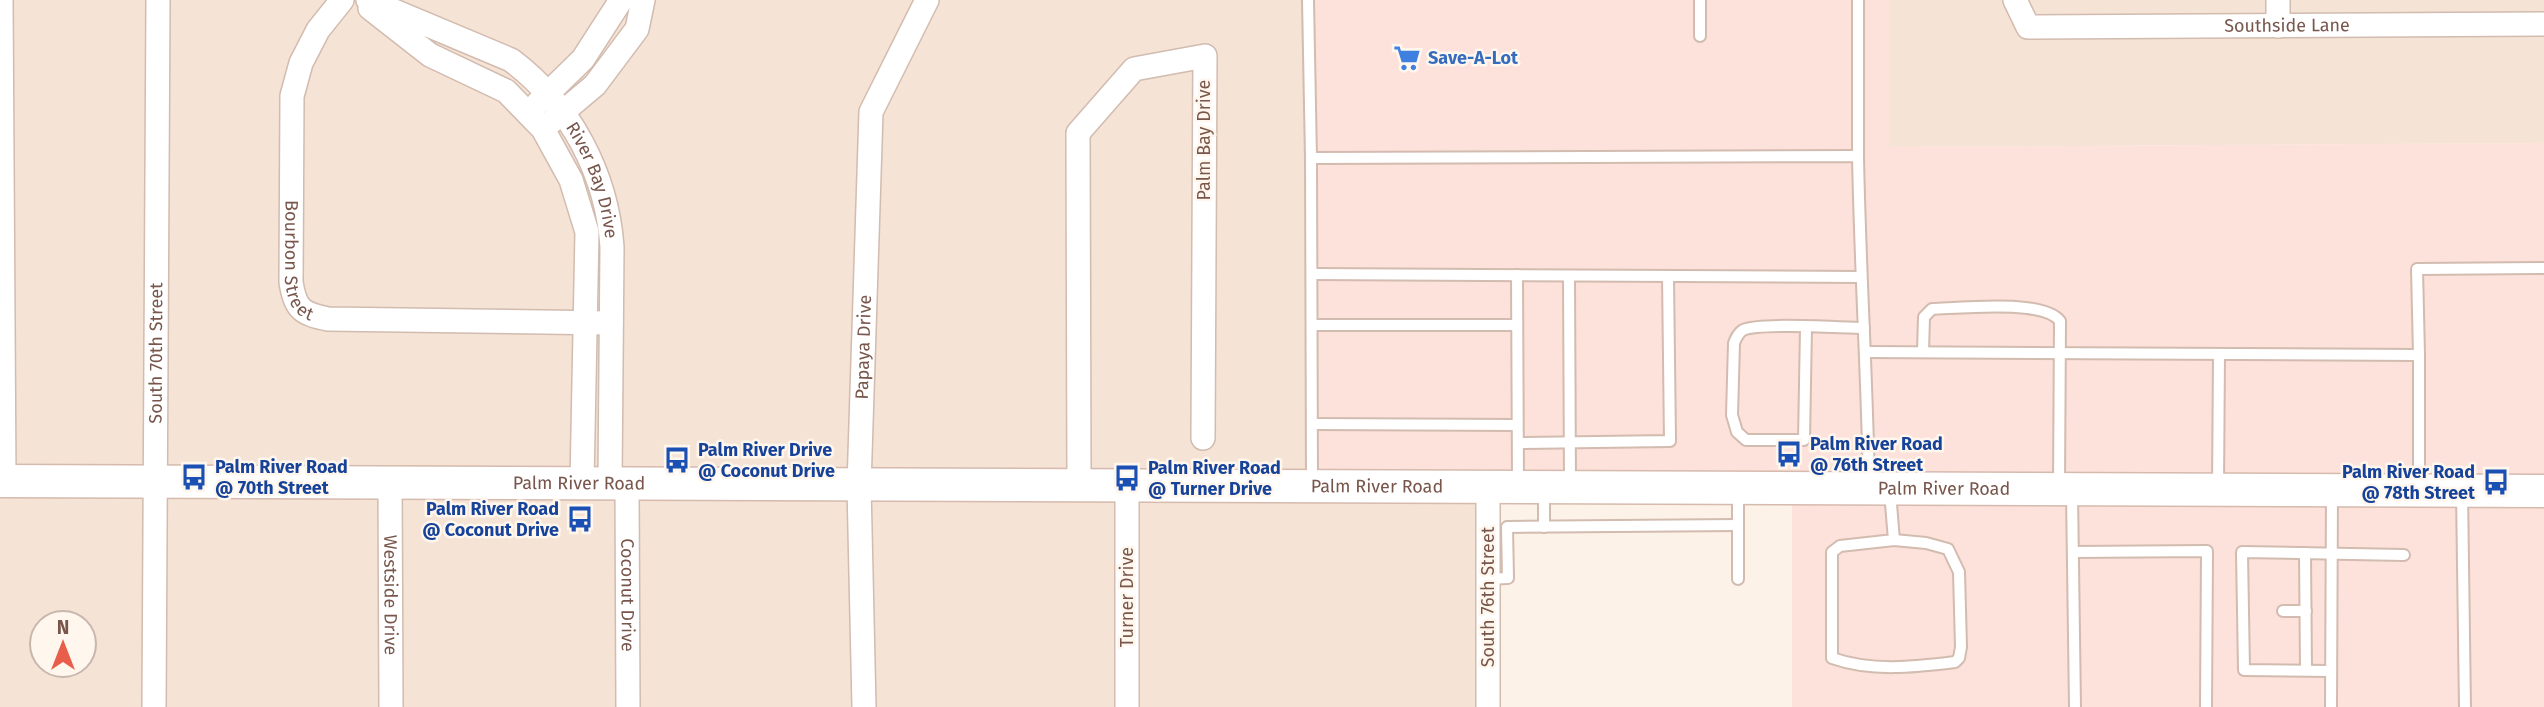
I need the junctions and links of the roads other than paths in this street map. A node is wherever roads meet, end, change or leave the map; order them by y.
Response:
1 (1, 0) edge
2 (158, 0) edge
3 (342, 0) edge
4 (359, 0) edge
5 (368, 0) edge
6 (621, 0) edge
7 (643, 0) edge
8 (927, 0) edge
9 (1308, 0) edge
10 (1700, 0) edge
11 (1858, 0) edge
12 (2015, 0) edge
13 (2278, 0) edge
14 (2544, 24) edge
15 (2278, 26) junction
16 (1700, 36) dead end
17 (547, 94) junction
18 (562, 113) junction
19 (535, 121) junction
20 (1858, 156) junction
21 (1311, 158) junction
22 (2544, 268) edge
23 (1311, 274) junction
24 (1517, 275) junction
25 (1569, 276) junction
26 (1668, 276) junction
27 (1860, 277) junction
28 (585, 322) junction
29 (611, 323) junction
30 (1311, 325) junction
31 (1517, 325) junction
32 (1806, 327) junction
33 (1864, 328) junction
34 (1866, 352) junction
35 (1923, 352) junction
36 (2060, 353) junction
37 (2220, 355) junction
38 (2419, 355) junction
39 (1311, 424) junction
40 (1517, 425) junction
41 (1203, 438) dead end
42 (1518, 443) junction
43 (1570, 444) junction
44 (155, 480) junction
45 (2, 481) edge
46 (390, 481) junction
47 (606, 483) junction
48 (1079, 485) junction
49 (859, 486) junction
50 (1127, 486) junction
51 (1311, 487) junction
52 (1530, 488) junction
53 (1738, 489) junction
54 (1880, 489) junction
55 (2066, 489) junction
56 (2419, 489) junction
57 (2462, 489) junction
58 (2218, 490) junction
59 (2332, 490) junction
60 (2544, 491) edge
61 (1738, 525) junction
62 (1544, 527) junction
63 (1497, 528) junction
64 (1894, 541) junction
65 (2073, 551) junction
66 (2305, 553) junction
67 (2331, 553) junction
68 (2404, 555) dead end
69 (1738, 579) dead end
70 (2283, 611) dead end
71 (2306, 611) junction
72 (2306, 670) junction
73 (2330, 671) junction
74 (154, 707) edge
75 (391, 707) edge
76 (628, 707) edge
77 (864, 707) edge
78 (1128, 707) edge
79 (1488, 707) edge
80 (2075, 707) edge
81 (2206, 707) edge
82 (2331, 707) edge
83 (2465, 707) edge

1 - 45 street
2 - 44 street, South 70th Street
3 - 28 street, Bourbon Street
4 - 19 street, River Bay Drive
5 - 17 street, River Bay Drive
6 - 17 street
7 - 18 street
8 - 49 street, Papaya Drive
9 - 21 lane
10 - 16 lane
11 - 20 lane
12 - 15 street, Southside Lane
13 - 15 street
14 - 15 street, Southside Lane
17 - 18 street, River Bay Drive
17 - 19 street
18 - 19 street
18 - 29 street, River Bay Drive
19 - 28 street, River Bay Drive
20 - 21 lane
20 - 27 lane
21 - 23 lane
22 - 38 lane
23 - 24 lane
23 - 30 lane
24 - 25 lane
24 - 31 lane
25 - 26 lane
25 - 43 lane
26 - 27 lane
26 - 43 lane
27 - 33 lane
28 - 29 street, Bourbon Street
28 - 47 street, River Bay Drive
29 - 47 street, River Bay Drive
30 - 31 lane
30 - 39 lane
31 - 40 lane
32 - 32 lane
32 - 33 lane
33 - 34 lane
34 - 35 lane
34 - 54 lane
35 - 36 lane
35 - 36 lane
36 - 37 lane
36 - 55 lane
37 - 38 lane
37 - 58 lane
38 - 56 lane
39 - 40 lane
39 - 51 lane
40 - 42 lane
41 - 48 street, Palm Bay Drive
42 - 43 lane
42 - 52 lane
43 - 52 lane
44 - 45 street, Palm River Road
44 - 46 street, Palm River Road
44 - 74 street, South 70th Street
46 - 47 street, Palm River Road
46 - 75 street, Westside Drive
47 - 49 street, Palm River Road
47 - 76 street, Coconut Drive
48 - 49 street, Palm River Road
48 - 50 street, Palm River Road
49 - 77 street, Papaya Drive
50 - 51 street, Palm River Road
50 - 78 street, Turner Drive
51 - 52 street, Palm River Road
52 - 53 street, Palm River Road
52 - 62 lane
52 - 63 street, South 76th Street
53 - 54 street, Palm River Road
53 - 61 lane
54 - 55 street, Palm River Road
54 - 64 lane
55 - 58 street, Palm River Road
55 - 65 lane
56 - 57 street, Palm River Road
56 - 59 street, Palm River Road
57 - 60 street, Palm River Road
57 - 83 lane
58 - 59 street, Palm River Road
59 - 67 lane
61 - 62 lane
61 - 69 lane
62 - 63 lane
63 - 79 street, South 76th Street
64 - 64 lane
65 - 80 lane
65 - 81 lane
66 - 67 lane
66 - 71 lane
66 - 72 lane
67 - 68 lane
67 - 73 lane
70 - 71 lane
71 - 72 lane
72 - 73 lane
73 - 82 lane

